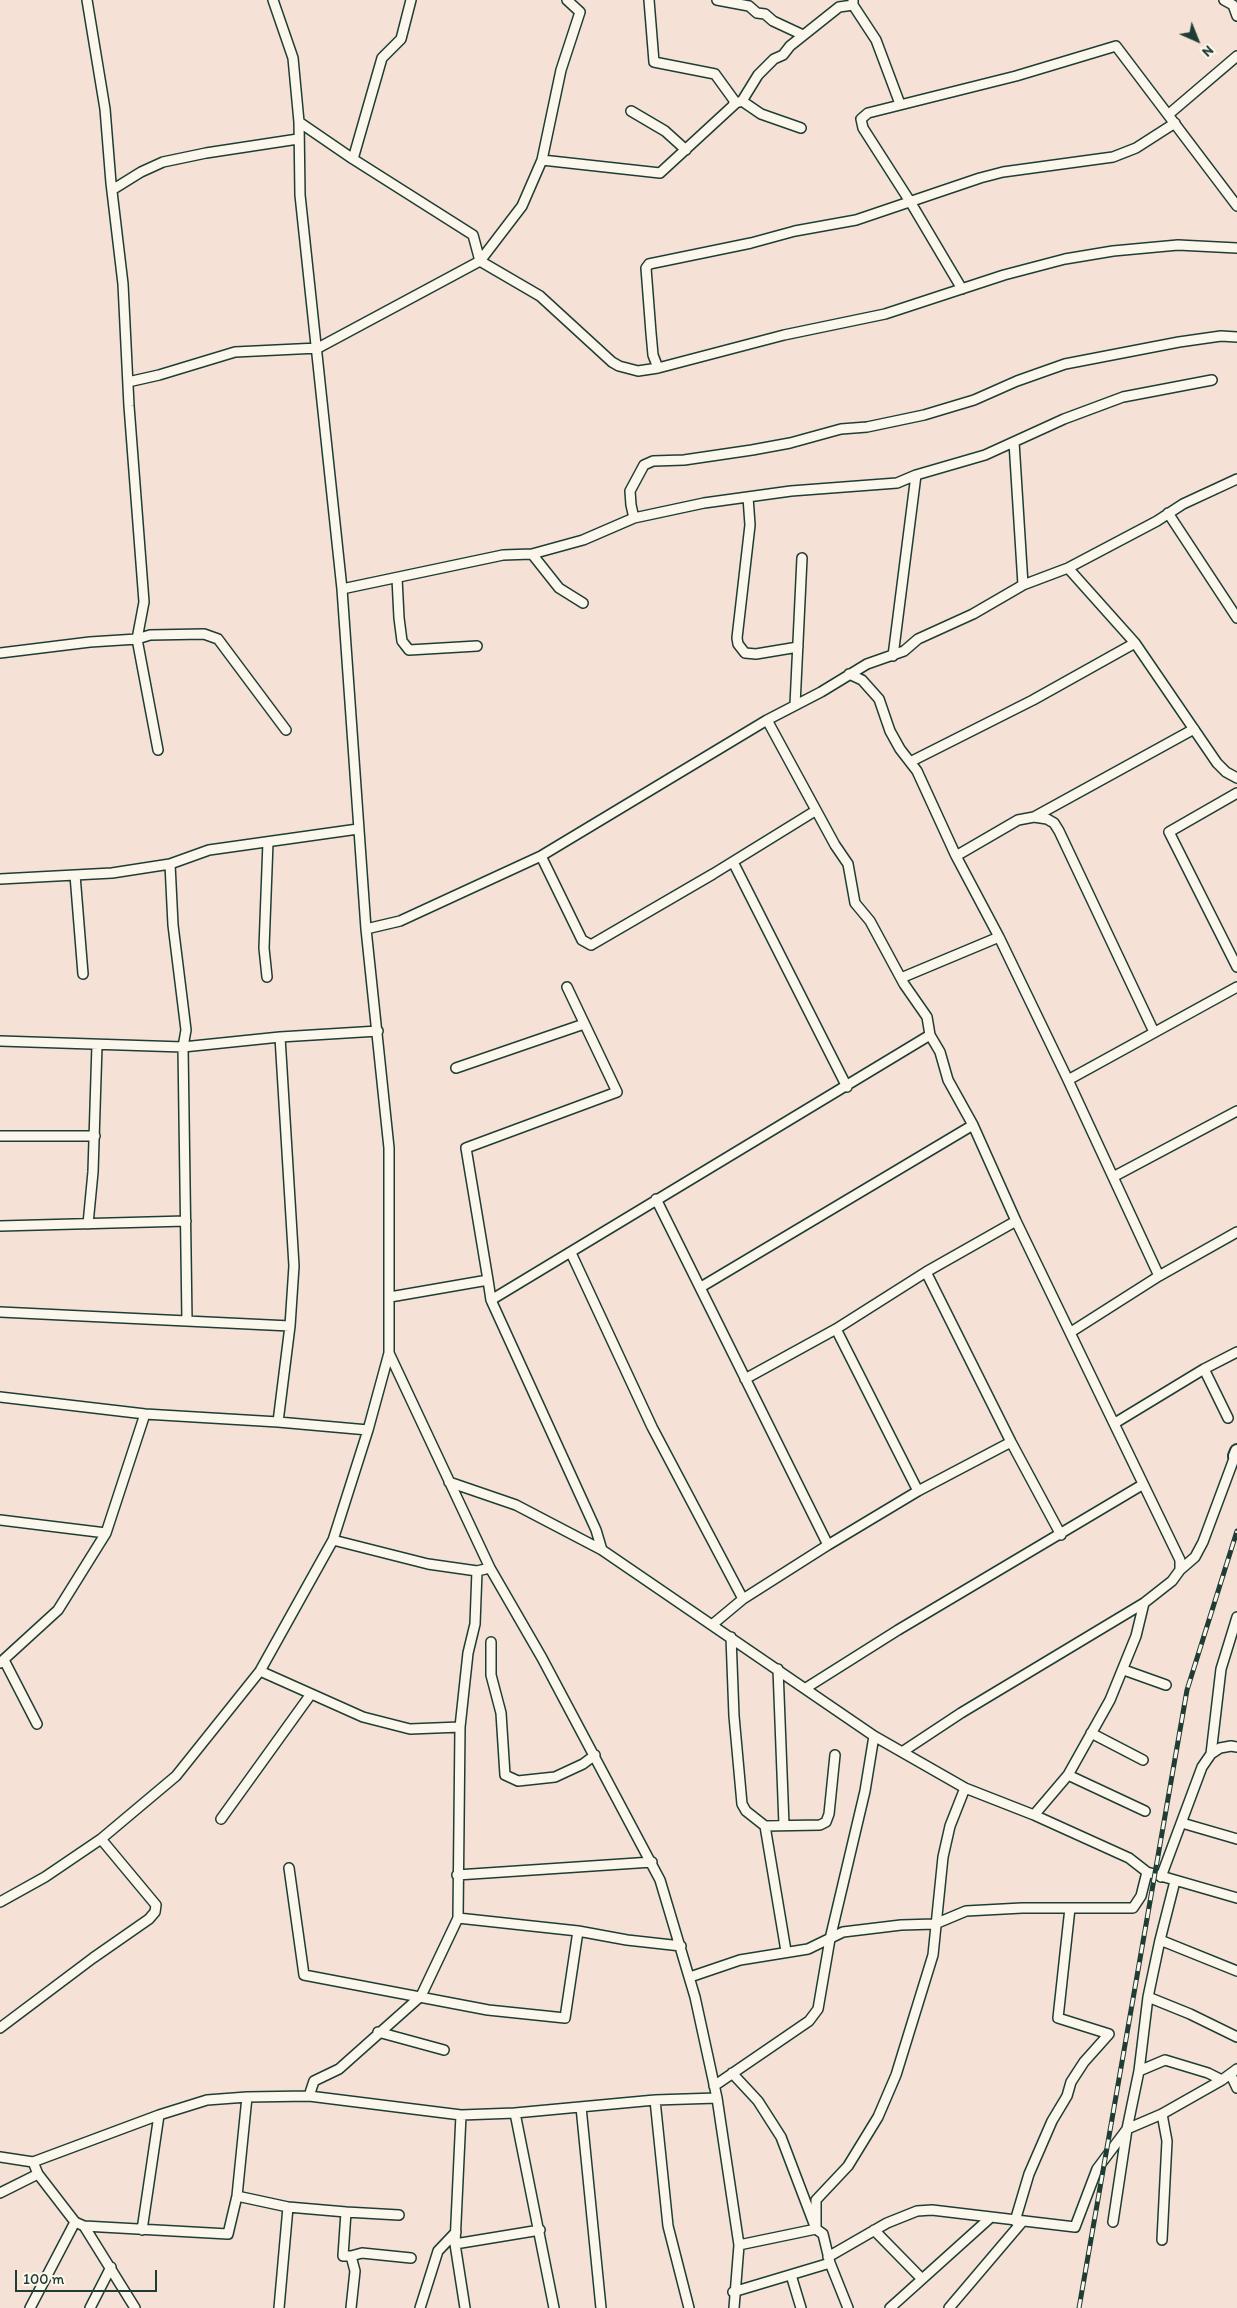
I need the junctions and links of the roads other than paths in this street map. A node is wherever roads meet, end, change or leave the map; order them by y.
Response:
1 (86, 0) edge
2 (273, 0) edge
3 (411, 0) edge
4 (567, 0) edge
5 (650, 0) edge
6 (717, 0) edge
7 (1224, 0) edge
8 (1235, 2) edge
9 (853, 3) edge
10 (1237, 16) edge
11 (803, 36) junction
12 (1237, 56) edge
13 (739, 102) junction
14 (900, 104) junction
15 (631, 111) dead end
16 (1169, 114) junction
17 (299, 122) junction
18 (1175, 123) junction
19 (801, 128) dead end
20 (298, 139) junction
21 (686, 150) junction
22 (353, 159) junction
23 (542, 160) junction
24 (112, 190) junction
25 (911, 203) junction
26 (1237, 206) edge
27 (1237, 248) edge
28 (480, 261) junction
29 (962, 289) junction
30 (1237, 337) edge
31 (318, 348) junction
32 (658, 368) junction
33 (1212, 380) dead end
34 (128, 382) junction
35 (1014, 442) junction
36 (916, 475) junction
37 (1237, 479) edge
38 (748, 497) junction
39 (1168, 513) junction
40 (634, 518) junction
41 (532, 554) junction
42 (802, 558) dead end
43 (1068, 568) junction
44 (398, 578) junction
45 (1023, 585) junction
46 (342, 589) junction
47 (583, 603) dead end
48 (1237, 618) edge
49 (137, 639) junction
50 (1135, 643) junction
51 (477, 646) dead end
52 (798, 647) junction
53 (0, 653) edge
54 (893, 656) junction
55 (849, 674) junction
56 (795, 705) junction
57 (767, 720) junction
58 (1194, 729) junction
59 (286, 730) dead end
60 (158, 750) dead end
61 (910, 762) junction
62 (1237, 778) edge
63 (1237, 793) edge
64 (815, 810) junction
65 (1034, 817) junction
66 (358, 829) junction
67 (268, 842) junction
68 (541, 856) junction
69 (956, 856) junction
70 (732, 862) junction
71 (170, 864) junction
72 (75, 875) junction
73 (0, 879) edge
74 (366, 929) junction
75 (999, 937) junction
76 (1237, 967) edge
77 (82, 974) dead end
78 (267, 977) dead end
79 (901, 978) junction
80 (567, 987) dead end
81 (1237, 987) edge
82 (584, 1024) junction
83 (378, 1031) junction
84 (1154, 1032) junction
85 (930, 1035) junction
86 (280, 1037) junction
87 (0, 1041) edge
88 (97, 1045) junction
89 (183, 1047) junction
90 (456, 1068) dead end
91 (1068, 1080) junction
92 (847, 1087) junction
93 (1237, 1111) edge
94 (973, 1125) junction
95 (0, 1136) edge
96 (94, 1136) junction
97 (1113, 1176) junction
98 (656, 1199) junction
99 (186, 1221) junction
100 (1016, 1221) junction
101 (88, 1224) junction
102 (0, 1226) edge
103 (1237, 1232) edge
104 (571, 1252) junction
105 (926, 1272) junction
106 (1159, 1276) junction
107 (488, 1280) junction
108 (701, 1287) junction
109 (390, 1297) junction
110 (491, 1300) junction
111 (0, 1312) edge
112 (187, 1321) junction
113 (290, 1326) junction
114 (836, 1329) junction
115 (1071, 1332) junction
116 (1237, 1352) edge
117 (389, 1353) junction
118 (1204, 1369) junction
119 (745, 1379) junction
120 (0, 1397) edge
121 (146, 1414) junction
122 (1228, 1418) dead end
123 (278, 1422) junction
124 (1115, 1423) junction
125 (368, 1430) junction
126 (1011, 1442) junction
127 (1236, 1453) edge
128 (449, 1482) junction
129 (1142, 1485) junction
130 (918, 1491) junction
131 (0, 1520) edge
132 (106, 1532) junction
133 (1061, 1535) junction
134 (332, 1540) junction
135 (828, 1545) junction
136 (602, 1550) junction
137 (490, 1568) junction
138 (1180, 1570) junction
139 (477, 1571) junction
140 (743, 1599) junction
141 (1144, 1603) junction
142 (1237, 1617) edge
143 (713, 1624) junction
144 (731, 1637) junction
145 (491, 1642) dead end
146 (2, 1661) edge
147 (778, 1669) junction
148 (1124, 1670) junction
149 (260, 1671) junction
150 (1166, 1685) dead end
151 (806, 1688) junction
152 (311, 1694) junction
153 (37, 1724) dead end
154 (460, 1727) junction
155 (1091, 1733) junction
156 (874, 1736) junction
157 (1237, 1747) edge
158 (902, 1752) junction
159 (1211, 1754) junction
160 (595, 1755) junction
161 (835, 1755) dead end
162 (1143, 1760) dead end
163 (1068, 1776) junction
164 (965, 1788) junction
165 (1145, 1811) dead end
166 (1034, 1815) junction
167 (222, 1819) dead end
168 (1182, 1823) junction
169 (784, 1825) junction
170 (765, 1826) junction
171 (102, 1838) junction
172 (1237, 1839) edge
173 (652, 1862) junction
174 (289, 1868) dead end
175 (1147, 1872) junction
176 (457, 1875) junction
177 (1161, 1877) junction
178 (1175, 1881) junction
179 (1237, 1898) edge
180 (0, 1902) edge
181 (1070, 1908) junction
182 (458, 1918) junction
183 (935, 1924) junction
184 (578, 1931) junction
185 (830, 1938) junction
186 (1160, 1940) junction
187 (681, 1946) junction
188 (786, 1952) junction
189 (1237, 1971) edge
190 (690, 1977) junction
191 (420, 1996) junction
192 (1148, 1997) junction
193 (0, 2028) edge
194 (378, 2032) junction
195 (1237, 2037) edge
196 (444, 2050) dead end
197 (1139, 2071) junction
198 (1234, 2072) edge
199 (732, 2073) junction
200 (1222, 2080) junction
201 (714, 2086) junction
202 (1237, 2088) edge
203 (309, 2096) junction
204 (247, 2097) junction
205 (717, 2098) junction
206 (655, 2100) junction
207 (581, 2107) junction
208 (514, 2113) junction
209 (1162, 2114) junction
210 (159, 2115) junction
211 (461, 2115) junction
212 (1127, 2129) junction
213 (0, 2157) edge
214 (33, 2162) junction
215 (38, 2174) junction
216 (0, 2193) edge
217 (237, 2196) junction
218 (288, 2207) junction
219 (346, 2212) junction
220 (399, 2215) dead end
221 (990, 2218) junction
222 (1019, 2222) junction
223 (1113, 2222) dead end
224 (80, 2224) junction
225 (816, 2229) junction
226 (142, 2230) junction
227 (540, 2230) junction
228 (874, 2230) junction
229 (456, 2232) junction
230 (1162, 2240) dead end
231 (455, 2244) junction
232 (739, 2245) junction
233 (351, 2256) junction
234 (411, 2258) dead end
235 (829, 2260) junction
236 (111, 2267) junction
237 (791, 2275) junction
238 (921, 2278) junction
239 (733, 2292) junction
240 (30, 2308) edge
241 (90, 2308) edge
242 (135, 2308) edge
243 (279, 2308) edge
244 (351, 2308) edge
245 (420, 2308) edge
246 (465, 2308) edge
247 (554, 2308) edge
248 (601, 2308) edge
249 (689, 2308) edge
250 (734, 2308) edge
251 (801, 2308) edge
252 (848, 2308) edge
253 (890, 2308) edge
254 (949, 2308) edge

1 - 24 street
2 - 17 street
3 - 22 street
4 - 23 street
5 - 13 street
6 - 11 street
7 - 8 street
8 - 10 street
9 - 11 street
9 - 14 street
11 - 13 street
12 - 16 street
13 - 19 street
13 - 21 street
14 - 16 street
14 - 25 street
15 - 21 street
16 - 18 street
17 - 20 street
17 - 22 street
18 - 25 street
18 - 26 street
20 - 24 street
20 - 31 street
21 - 23 street
22 - 28 street
23 - 28 street
24 - 34 street
25 - 29 street
25 - 32 street
27 - 29 street
28 - 31 street
28 - 32 street
29 - 32 street
30 - 40 street
31 - 34 street
31 - 46 street
33 - 35 street
34 - 49 street
35 - 36 street
35 - 45 street
36 - 38 street
36 - 54 street
37 - 39 street
38 - 40 street
38 - 52 street
39 - 43 street
39 - 48 street
40 - 41 street
41 - 44 street
41 - 47 street
42 - 52 street
43 - 45 street
43 - 50 street
44 - 46 street
44 - 51 street
45 - 54 street
46 - 66 street
49 - 53 street
49 - 59 street
49 - 60 street
50 - 58 street
50 - 61 street
52 - 56 street
54 - 55 street
55 - 56 street
55 - 61 street
56 - 57 street
57 - 64 street
57 - 68 street
58 - 62 street
58 - 65 street
61 - 69 street
63 - 76 street
64 - 70 street
64 - 79 street
65 - 69 street
65 - 84 street
66 - 67 street
66 - 74 street
67 - 71 street
67 - 78 street
68 - 70 street
68 - 74 street
69 - 75 street
70 - 92 street
71 - 72 street
71 - 89 street
72 - 73 street
72 - 77 street
74 - 83 street
75 - 79 street
75 - 91 street
79 - 85 street
80 - 82 street
81 - 84 street
82 - 90 street
82 - 107 street
83 - 86 street
83 - 109 street
84 - 91 street
85 - 92 street
85 - 94 street
86 - 89 street
86 - 113 street
87 - 88 street
88 - 89 street
88 - 96 street
89 - 99 street
91 - 97 street
92 - 98 street
93 - 97 street
94 - 100 street
94 - 108 street
95 - 96 street
96 - 101 street
97 - 106 street
98 - 104 street
98 - 108 street
99 - 101 street
99 - 112 street
100 - 105 street
100 - 115 street
101 - 102 street
103 - 106 street
104 - 110 street
104 - 140 street
105 - 114 street
105 - 126 street
106 - 115 street
107 - 109 street
107 - 110 street
108 - 119 street
109 - 117 street
110 - 136 street
111 - 112 street
112 - 113 street
113 - 123 street
114 - 119 street
114 - 130 street
115 - 124 street
116 - 118 street
117 - 125 street
117 - 128 street
118 - 122 street
118 - 124 street
119 - 135 street
120 - 121 street
121 - 123 street
121 - 132 street
123 - 125 street
124 - 129 street
125 - 134 street
126 - 130 street
126 - 133 street
127 - 138 street
128 - 136 street
128 - 137 street
129 - 133 street
129 - 138 street
130 - 135 street
131 - 132 street
132 - 146 street
133 - 151 street
134 - 139 street
134 - 149 street
135 - 140 street
136 - 143 street
137 - 139 street
137 - 160 street
138 - 141 street
139 - 154 street
140 - 143 street
141 - 148 street
141 - 158 street
142 - 159 street
143 - 144 street
144 - 147 street
144 - 170 street
145 - 160 street
146 - 153 street
147 - 151 street
147 - 169 street
148 - 150 street
148 - 155 street
149 - 152 street
149 - 171 street
151 - 156 street
152 - 154 street
152 - 167 street
154 - 176 street
155 - 162 street
155 - 163 street
156 - 158 street
156 - 185 street
157 - 159 street
158 - 164 street
159 - 168 street
160 - 173 street
161 - 169 street
163 - 165 street
163 - 166 street
164 - 166 street
164 - 183 street
166 - 175 street
168 - 172 street
168 - 177 street
169 - 170 street
170 - 188 street
171 - 180 street
171 - 193 street
173 - 176 street
173 - 187 street
174 - 191 street
175 - 177 street
175 - 181 street
176 - 182 street
177 - 178 street
178 - 179 street
178 - 186 street
181 - 183 street
181 - 222 street
182 - 184 street
182 - 191 street
183 - 185 street
183 - 225 street
184 - 187 street
184 - 191 street
185 - 188 street
185 - 199 street
186 - 189 street
186 - 192 street
187 - 190 street
188 - 190 street
190 - 201 street
191 - 194 street
192 - 195 street
192 - 197 street
194 - 196 street
194 - 203 street
197 - 200 street
197 - 212 street
198 - 200 street
198 - 202 street
199 - 201 street
199 - 225 street
200 - 209 street
201 - 205 street
203 - 204 street
203 - 211 street
204 - 210 street
204 - 217 street
205 - 206 street
205 - 232 street
206 - 207 street
206 - 249 street
207 - 208 street
207 - 248 street
208 - 211 street
208 - 227 street
209 - 212 street
209 - 230 street
210 - 214 street
210 - 226 street
211 - 229 street
212 - 222 street
212 - 223 street
213 - 214 street
214 - 215 street
215 - 216 street
215 - 224 street
217 - 218 street
217 - 226 street
218 - 219 street
218 - 243 street
219 - 220 street
219 - 233 street
221 - 222 street
221 - 228 street
221 - 238 street
222 - 254 street
224 - 226 street
224 - 236 street
224 - 240 street
225 - 232 street
225 - 235 street
227 - 231 street
227 - 247 street
228 - 235 street
228 - 238 street
229 - 231 street
229 - 245 street
231 - 246 street
232 - 239 street
233 - 234 street
233 - 244 street
235 - 237 street
235 - 252 street
236 - 241 street
236 - 242 street
237 - 239 street
237 - 251 street
238 - 253 street
239 - 250 street

